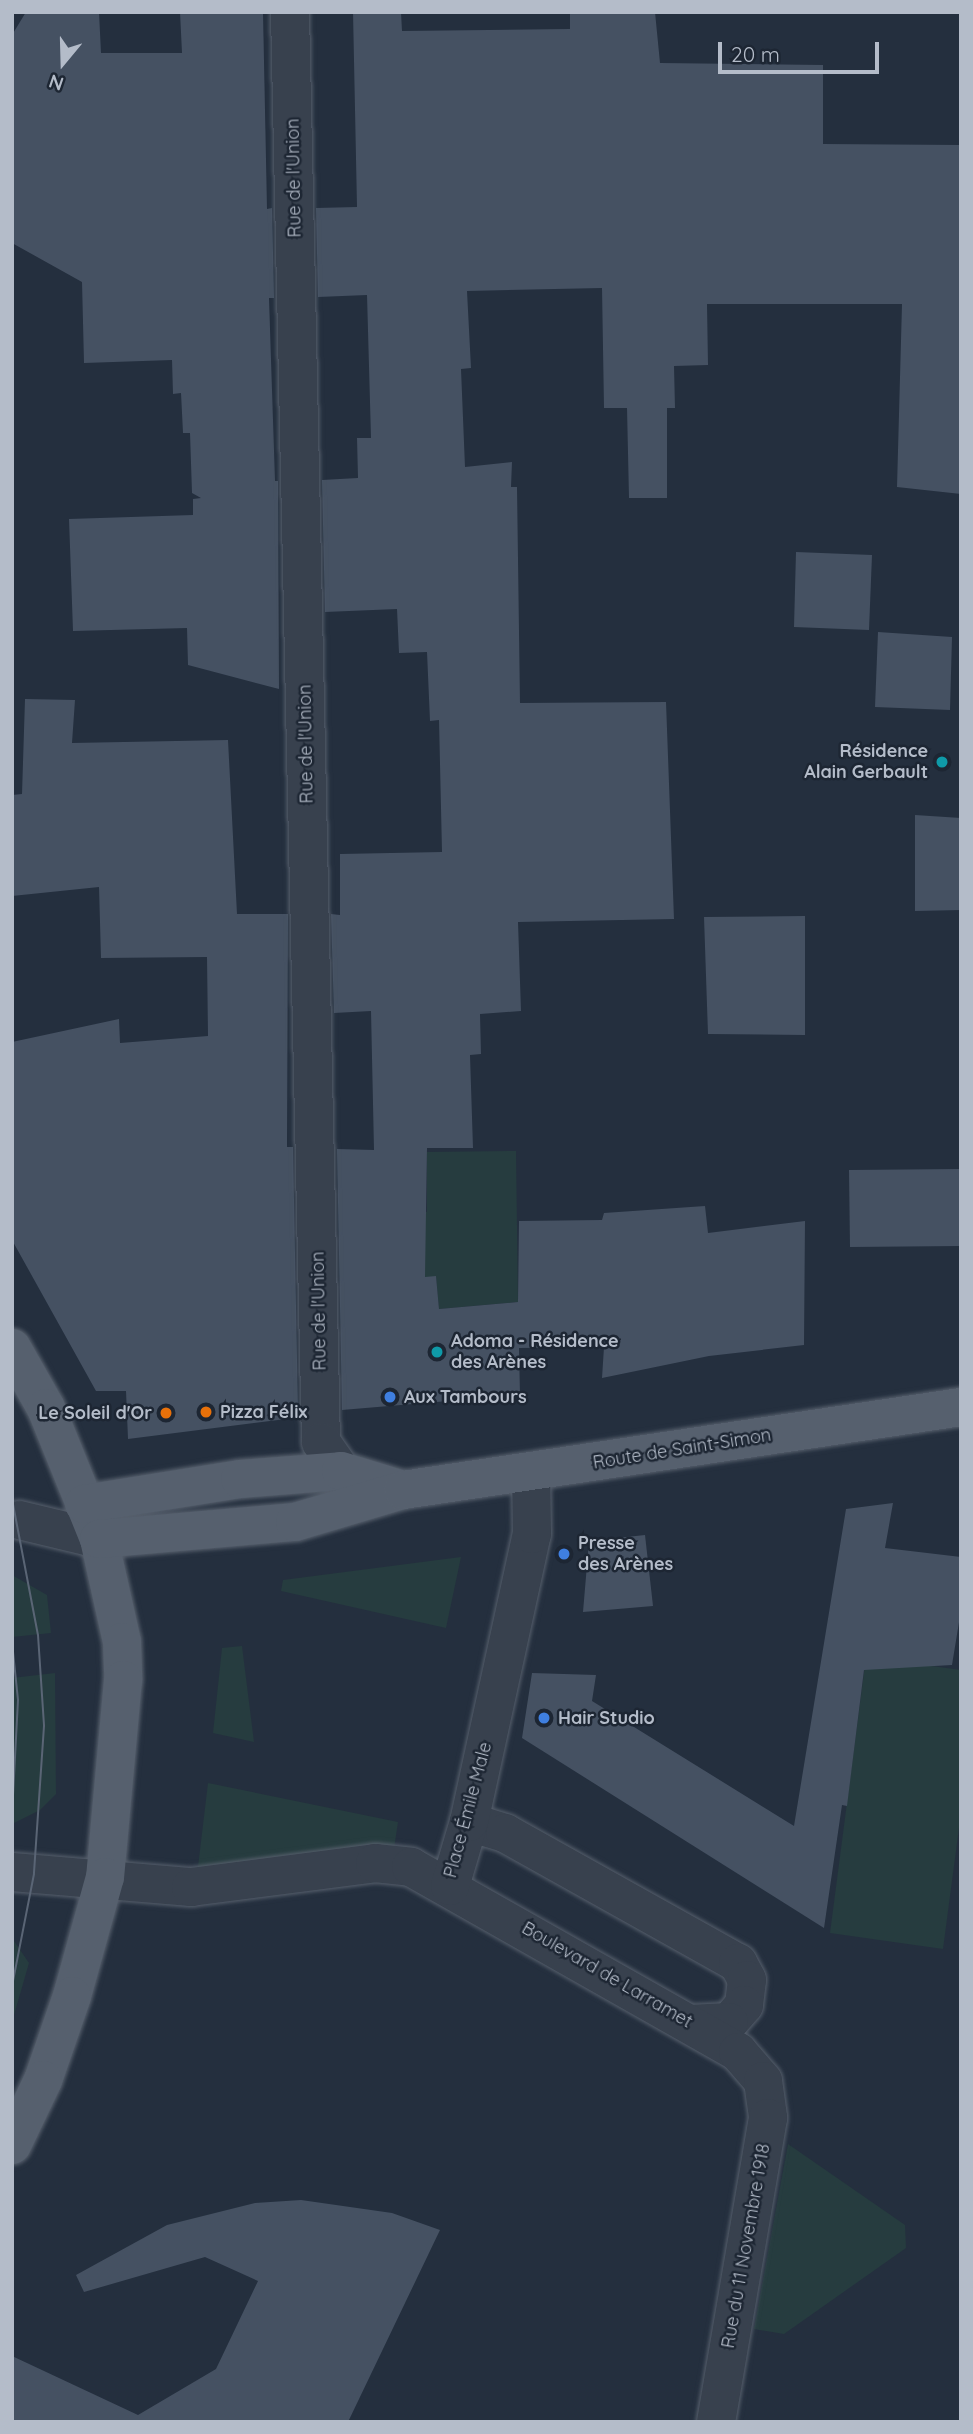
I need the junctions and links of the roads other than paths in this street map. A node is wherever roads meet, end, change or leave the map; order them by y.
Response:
1 (290, 12) edge
2 (12, 1348) edge
3 (961, 1407) edge
4 (341, 1471) junction
5 (531, 1472) junction
6 (403, 1490) junction
7 (83, 1504) junction
8 (15, 1520) edge
9 (99, 1539) junction
10 (469, 1822) junction
11 (12, 1872) edge
12 (105, 1877) junction
13 (450, 1886) junction
14 (695, 2024) junction
15 (758, 2072) joint
16 (12, 2144) edge
17 (716, 2422) edge

1 - 4 street, Rue de l'Union
2 - 7 main road
3 - 5 main road, Route de Saint-Simon
4 - 6 main road, Route de Saint-Simon
4 - 7 main road, Route de Saint-Simon
5 - 6 main road, Route de Saint-Simon
5 - 10 street, Place Émile Male
6 - 9 main road, Route de Saint-Simon
7 - 8 street
7 - 9 main road
8 - 9 street
9 - 12 main road
10 - 13 street, Place Émile Male
10 - 14 street
11 - 12 street, Place Émile Male
12 - 13 street, Place Émile Male
12 - 16 main road
13 - 14 street, Boulevard de Larramet
14 - 15 street, Boulevard de Larramet
15 - 17 street, Rue du 11 Novembre 1918

